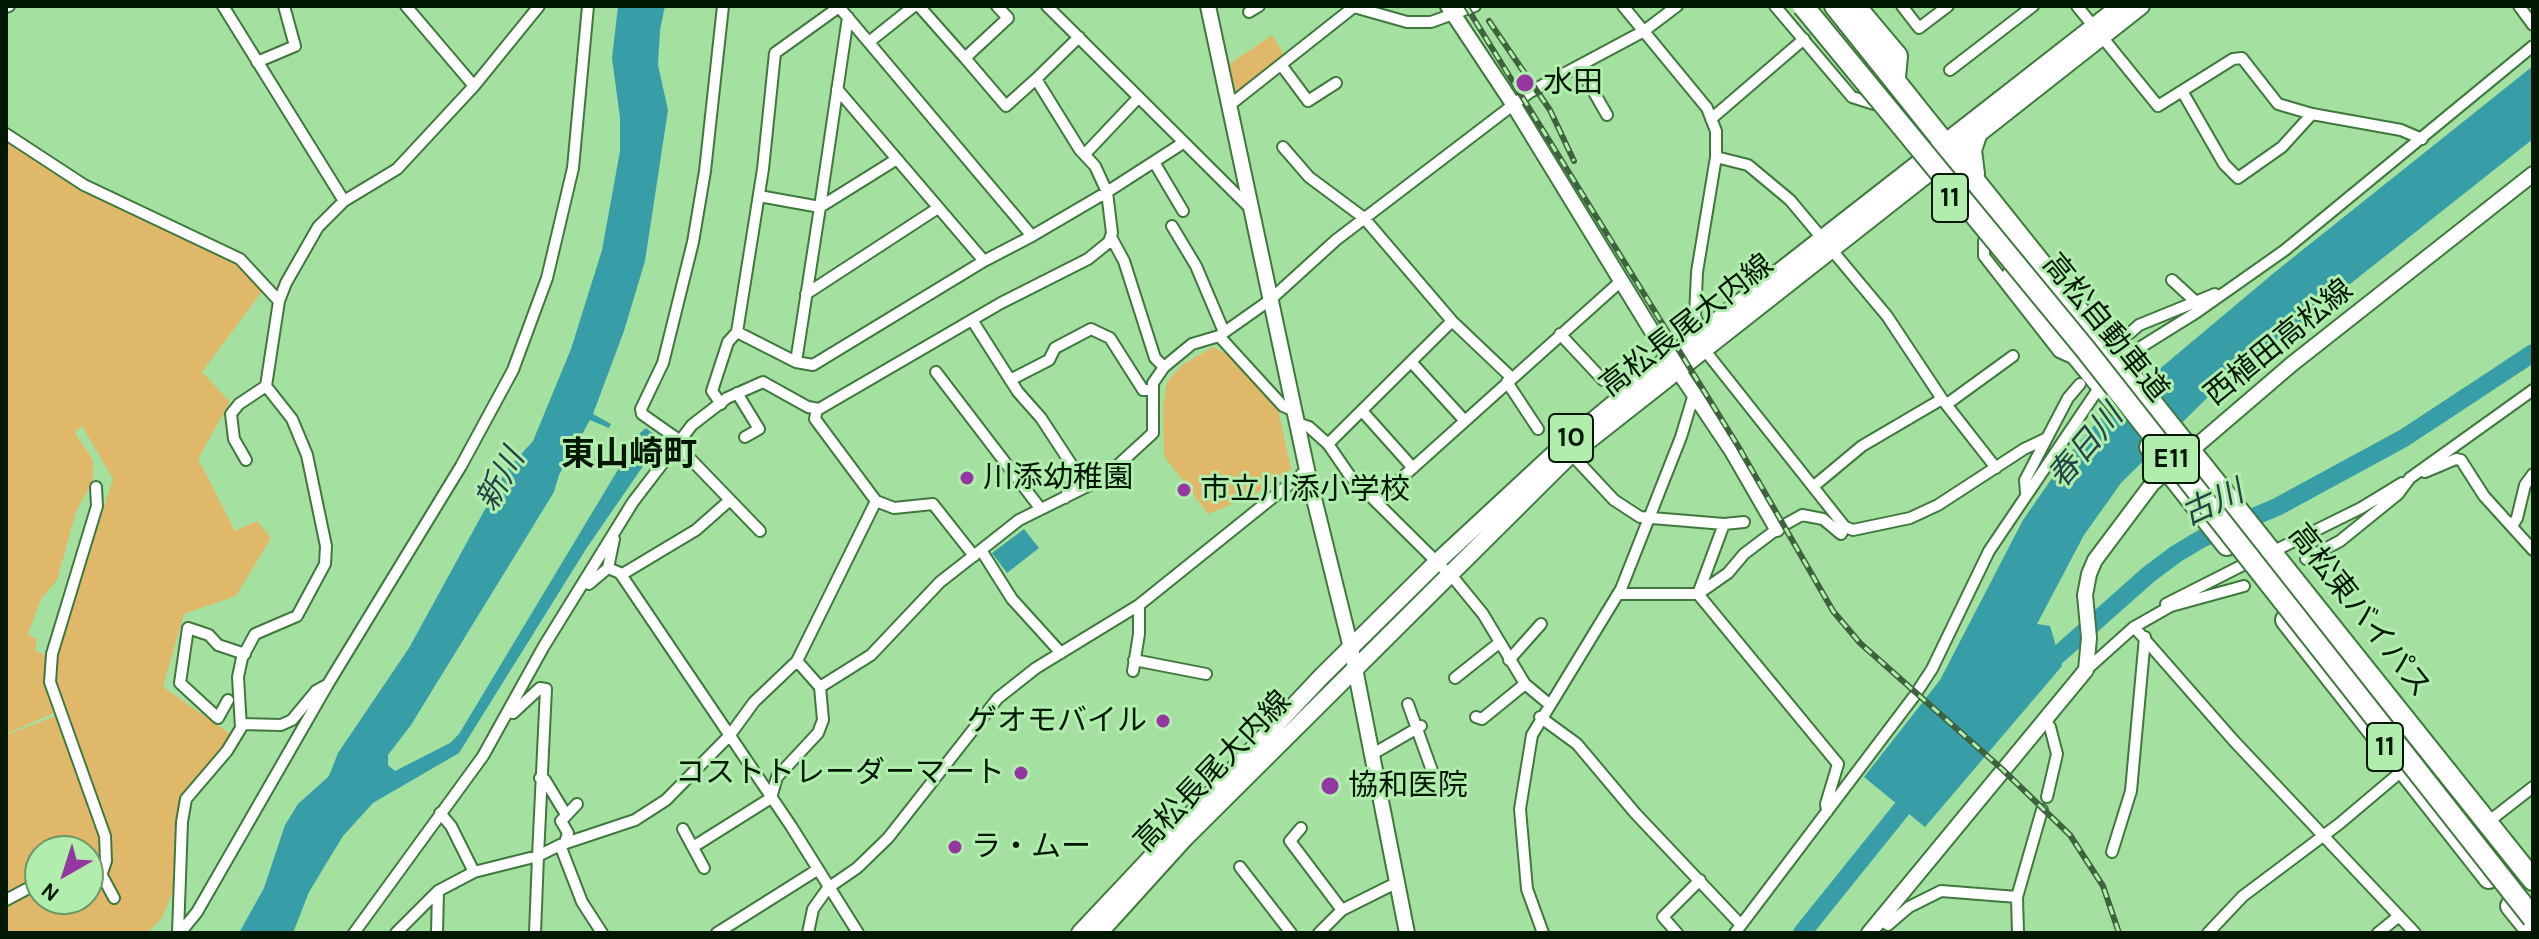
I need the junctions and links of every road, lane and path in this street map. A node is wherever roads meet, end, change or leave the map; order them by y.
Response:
1 (223, 6) edge
2 (284, 6) edge
3 (406, 6) edge
4 (539, 6) edge
5 (588, 6) edge
6 (723, 6) edge
7 (997, 6) edge
8 (1047, 6) edge
9 (1208, 6) edge
10 (1259, 6) edge
11 (1355, 6) edge
12 (1475, 6) edge
13 (1623, 6) edge
14 (1677, 6) edge
15 (1775, 6) edge
16 (1792, 6) edge
17 (1803, 6) edge
18 (1819, 6) edge
19 (1835, 6) edge
20 (1855, 6) edge
21 (1902, 6) edge
22 (1948, 6) edge
23 (2033, 6) edge
24 (2077, 6) edge
25 (2120, 6) edge
26 (2141, 6) edge
27 (2519, 6) edge
28 (910, 7) edge
29 (1452, 11) edge
30 (1249, 12) dead end
31 (848, 17) junction
32 (2533, 25) edge
33 (1644, 31) junction
34 (2097, 32) junction
35 (1079, 37) junction
36 (1804, 39) junction
37 (869, 42) junction
38 (2533, 46) edge
39 (965, 58) junction
40 (257, 62) junction
41 (1282, 66) junction
42 (1579, 66) junction
43 (1950, 70) dead end
44 (1895, 77) junction
45 (1036, 79) junction
46 (1336, 83) dead end
47 (474, 86) junction
48 (837, 89) junction
49 (2182, 91) junction
50 (1138, 98) junction
51 (1231, 104) junction
52 (1513, 104) junction
53 (1874, 104) junction
54 (2312, 114) junction
55 (1607, 115) dead end
56 (1711, 119) junction
57 (6, 134) edge
58 (1976, 135) junction
59 (2422, 139) junction
60 (1183, 143) junction
61 (1283, 147) dead end
62 (1950, 147) junction
63 (1085, 154) junction
64 (1716, 157) junction
65 (897, 159) junction
66 (1154, 162) junction
67 (1925, 167) junction
68 (2533, 174) edge
69 (1975, 178) junction
70 (1107, 192) junction
71 (759, 196) junction
72 (344, 201) junction
73 (820, 207) junction
74 (938, 208) junction
75 (1183, 211) dead end
76 (1253, 212) junction
77 (1364, 218) junction
78 (1172, 226) dead end
79 (1032, 236) junction
80 (1111, 237) junction
81 (1828, 244) junction
82 (984, 261) junction
83 (2172, 280) dead end
84 (1621, 281) junction
85 (2225, 290) junction
86 (806, 294) junction
87 (1270, 300) junction
88 (279, 301) junction
89 (2196, 302) junction
90 (972, 320) junction
91 (1452, 321) junction
92 (737, 332) junction
93 (2130, 333) tunnel mouth
94 (1221, 334) junction
95 (1560, 334) junction
96 (1702, 341) junction
97 (2013, 356) dead end
98 (796, 362) junction
99 (1413, 364) junction
100 (1672, 364) junction
101 (2124, 365) junction
102 (1164, 367) junction
103 (936, 372) dead end
104 (1010, 380) junction
105 (1510, 380) junction
106 (266, 386) junction
107 (2096, 387) junction
108 (1151, 390) junction
109 (2533, 390) edge
110 (737, 393) junction
111 (1624, 394) junction
112 (1694, 394) junction
113 (1945, 402) junction
114 (721, 404) junction
115 (817, 409) junction
116 (1363, 412) junction
117 (1296, 417) junction
118 (1465, 421) junction
119 (1538, 429) dead end
120 (745, 437) dead end
121 (2045, 439) junction
122 (677, 442) junction
123 (1328, 444) junction
124 (2186, 444) junction
125 (1572, 455) junction
126 (246, 460) dead end
127 (2163, 464) junction
128 (1413, 468) junction
129 (1996, 468) junction
130 (1307, 470) junction
131 (2421, 470) junction
132 (2533, 474) edge
133 (2410, 478) junction
134 (1814, 486) junction
135 (96, 487) dead end
136 (2026, 493) junction
137 (1065, 498) junction
138 (730, 500) junction
139 (1377, 500) junction
140 (876, 501) junction
141 (1040, 508) junction
142 (1647, 516) junction
143 (1744, 522) dead end
144 (1724, 524) junction
145 (2512, 526) junction
146 (1845, 527) junction
147 (1777, 529) junction
148 (615, 531) junction
149 (760, 531) dead end
150 (2271, 548) junction
151 (2533, 550) edge
152 (977, 553) junction
153 (2306, 559) dead end
154 (1437, 562) junction
155 (2241, 562) junction
156 (608, 568) junction
157 (1449, 574) junction
158 (621, 575) junction
159 (2244, 586) dead end
160 (1619, 594) junction
161 (1698, 594) junction
162 (570, 604) junction
163 (1139, 605) junction
164 (2147, 619) junction
165 (1541, 624) dead end
166 (2134, 627) junction
167 (2145, 637) junction
168 (1499, 643) junction
169 (1351, 648) junction
170 (1061, 653) junction
171 (245, 654) junction
172 (1509, 660) junction
173 (797, 661) junction
174 (2087, 663) junction
175 (1354, 669) junction
176 (1206, 674) dead end
177 (1455, 678) dead end
178 (328, 684) junction
179 (1525, 684) junction
180 (820, 687) junction
181 (228, 700) dead end
182 (1408, 704) dead end
183 (1549, 704) junction
184 (1476, 717) dead end
185 (1540, 717) junction
186 (506, 720) junction
187 (2045, 721) junction
188 (241, 724) junction
189 (1419, 727) junction
190 (730, 735) junction
191 (1371, 755) junction
192 (2403, 770) junction
193 (540, 778) junction
194 (1435, 779) dead end
195 (2533, 787) edge
196 (2524, 795) junction
197 (2047, 797) dead end
198 (771, 798) junction
199 (2533, 803) edge
200 (577, 804) dead end
201 (2042, 810) dead end
202 (1827, 812) junction
203 (440, 813) junction
204 (565, 813) junction
205 (2488, 822) junction
206 (1301, 828) dead end
207 (683, 829) dead end
208 (2322, 834) junction
209 (562, 844) junction
210 (693, 847) junction
211 (2112, 852) dead end
212 (538, 856) junction
213 (104, 867) edge
214 (1240, 867) dead end
215 (704, 868) dead end
216 (817, 870) junction
217 (474, 872) junction
218 (104, 877) edge
219 (1700, 880) junction
220 (2533, 880) edge
221 (1396, 883) junction
222 (828, 888) junction
223 (24, 890) edge
224 (438, 891) junction
225 (2017, 897) junction
226 (114, 898) dead end
227 (6, 900) edge
228 (2533, 900) edge
229 (1342, 910) junction
230 (2399, 916) junction
231 (2533, 918) edge
232 (1880, 919) junction
233 (1738, 929) edge
234 (179, 933) edge
235 (354, 933) edge
236 (396, 933) edge
237 (437, 933) edge
238 (535, 933) edge
239 (602, 933) edge
240 (717, 933) edge
241 (808, 933) edge
242 (858, 933) edge
243 (1080, 933) edge
244 (1099, 933) edge
245 (1291, 933) edge
246 (1319, 933) edge
247 (1407, 933) edge
248 (1543, 933) edge
249 (1677, 933) edge
250 (1869, 933) edge
251 (2018, 933) edge
252 (2208, 933) edge
253 (2378, 933) edge
254 (2415, 933) edge
255 (2533, 933) edge

1 - 40 street
2 - 40 street
3 - 47 street
4 - 47 street
5 - 178 street
6 - 122 street
7 - 39 street
8 - 35 street
9 - 51 street
10 - 30 street
11 - 29 street
11 - 41 street
12 - 29 street
13 - 33 street
14 - 33 street
15 - 36 street
16 - 53 highway, 11
17 - 231 highway, 高松自動車道 / E11, bridge
18 - 228 highway, 高松自動車道 / E11
19 - 44 highway, 高松東バイパス / 11
20 - 44 highway
21 - 22 street
23 - 43 street
24 - 34 street
25 - 34 main road, 高松長尾大内線 / 10
26 - 34 main road, 高松長尾大内線 / 10
27 - 32 street
28 - 37 street
28 - 39 street
29 - 52 street
31 - 37 street
31 - 48 street
31 - 71 street
33 - 42 street
33 - 56 street
34 - 49 street
34 - 58 main road, 高松長尾大内線 / 10
34 - 62 main road, 高松長尾大内線 / 10
35 - 45 street
35 - 50 street
36 - 53 street
36 - 56 street
37 - 79 street
38 - 59 street
39 - 45 street
40 - 72 street
41 - 46 street
41 - 51 street
42 - 52 street
42 - 55 street
44 - 62 highway, 高松東バイパス / 11
45 - 63 street
47 - 72 street
48 - 65 street
48 - 73 street
49 - 54 street
49 - 54 street
50 - 60 street
50 - 63 street
51 - 76 street
52 - 77 street
52 - 84 street
53 - 67 highway, 11
54 - 59 street
56 - 64 street
57 - 88 street
58 - 62 main road, 高松長尾大内線 / 10
58 - 69 highway
59 - 85 street
60 - 66 street
60 - 76 street
61 - 77 street
62 - 67 main road, 高松長尾大内線 / 10
62 - 69 highway, 高松東バイパス / 11
63 - 70 street
64 - 81 street
64 - 96 street
65 - 73 street
65 - 74 street
66 - 70 street
66 - 75 street
67 - 81 main road, 高松長尾大内線 / 10
67 - 107 highway, 11
68 - 124 street, 西植田高松線
69 - 101 highway, 高松東バイパス / 11
70 - 79 street
70 - 80 street
71 - 73 street
71 - 92 street
72 - 88 street
73 - 86 street
74 - 82 street
74 - 86 street
76 - 87 street
77 - 87 street
77 - 91 street
78 - 94 street
79 - 82 street
80 - 90 street
80 - 102 street
81 - 96 main road, 高松長尾大内線 / 10
81 - 113 street
82 - 98 street
83 - 89 street
84 - 95 street
84 - 100 street
85 - 89 street
85 - 101 street
86 - 98 street
87 - 94 street
87 - 117 street
88 - 106 street
89 - 93 street
90 - 104 street
90 - 115 street
91 - 99 street
91 - 105 street
92 - 98 street
92 - 114 street
94 - 102 street
94 - 117 street
95 - 105 street
95 - 111 street
96 - 100 main road, 高松長尾大内線 / 10
96 - 134 street
97 - 113 street
99 - 116 street
99 - 118 street
100 - 111 main road, 高松長尾大内線 / 10
100 - 112 street
100 - 125 main road, 高松長尾大内線 / 10
101 - 124 highway, 高松東バイパス / 11
102 - 108 street
103 - 141 street
104 - 108 street
104 - 137 street
105 - 118 street
105 - 119 street
106 - 126 street
106 - 171 street
107 - 121 street
107 - 127 highway, 11
107 - 136 street
108 - 137 street
109 - 131 street
110 - 114 street
110 - 115 street
110 - 120 street
111 - 154 main road, 高松長尾大内線 / 10
112 - 142 street
112 - 147 street
113 - 129 street
113 - 134 street
114 - 122 street
115 - 140 street
116 - 123 street
116 - 128 street
117 - 123 street
117 - 130 street
118 - 128 street
121 - 129 street
121 - 136 street
122 - 138 street
122 - 148 street
123 - 139 street
124 - 127 street, 西植田高松線
124 - 150 highway, 高松東バイパス / 11
125 - 142 street
125 - 157 main road, 高松長尾大内線 / 10
127 - 155 highway, 11
127 - 174 street, 西植田高松線
128 - 139 street
129 - 146 street
130 - 163 street
130 - 169 street
131 - 133 street
131 - 145 street
132 - 145 street
133 - 150 street
133 - 153 street
134 - 146 street
135 - 213 street
136 - 202 street
137 - 141 street
138 - 149 street
138 - 158 street
139 - 154 street
140 - 152 street
140 - 173 street
141 - 152 street
142 - 144 street
142 - 160 street
143 - 144 street
144 - 161 street
145 - 151 street
146 - 147 street
147 - 161 street
148 - 156 street
148 - 162 street
150 - 205 highway, 高松東バイパス / 11
152 - 170 street
152 - 180 street
154 - 157 street
154 - 169 main road, 高松長尾大内線 / 10
155 - 164 street
155 - 192 highway, 11
156 - 158 street
156 - 162 street
157 - 168 street
157 - 175 main road, 高松長尾大内線 / 10
158 - 190 street
159 - 164 street
160 - 161 street
160 - 183 street
161 - 202 street
162 - 186 street
163 - 170 street
163 - 176 street
164 - 166 street
165 - 172 street
166 - 167 street
166 - 174 street
167 - 208 street
167 - 211 street
168 - 172 street
168 - 177 street
169 - 175 street
169 - 243 main road, 高松長尾大内線 / 10
170 - 222 street
171 - 181 street
171 - 188 street
172 - 179 street
173 - 180 street
173 - 190 street
174 - 187 street
175 - 191 street
175 - 244 main road, 高松長尾大内線 / 10
178 - 188 street
178 - 234 street
179 - 183 street
179 - 184 street
180 - 198 street
182 - 189 street
183 - 185 street
185 - 219 street
185 - 248 street
186 - 193 street
186 - 203 street
187 - 197 street
187 - 232 street
188 - 234 street
189 - 191 street
189 - 194 street
190 - 198 street
190 - 209 street
191 - 221 street
192 - 208 street
192 - 255 highway, 11
193 - 204 street
193 - 212 street
195 - 196 street
196 - 199 street
196 - 205 street
198 - 210 street
198 - 216 street
200 - 204 street
201 - 225 street
202 - 233 street
203 - 217 street
203 - 235 street
204 - 209 street
205 - 220 highway, 高松東バイパス / 11
206 - 229 street
207 - 210 street
208 - 230 street
208 - 252 street
209 - 212 street
209 - 239 street
210 - 215 street
212 - 217 street
212 - 238 street
214 - 245 street
216 - 222 street
216 - 240 street
217 - 224 street
218 - 226 street
219 - 233 street
219 - 249 street
221 - 229 street
221 - 247 street
222 - 241 street
222 - 242 street
223 - 227 street
224 - 236 street
224 - 237 street
225 - 232 street
225 - 251 street
229 - 246 street
230 - 253 street
230 - 254 street
232 - 250 street

